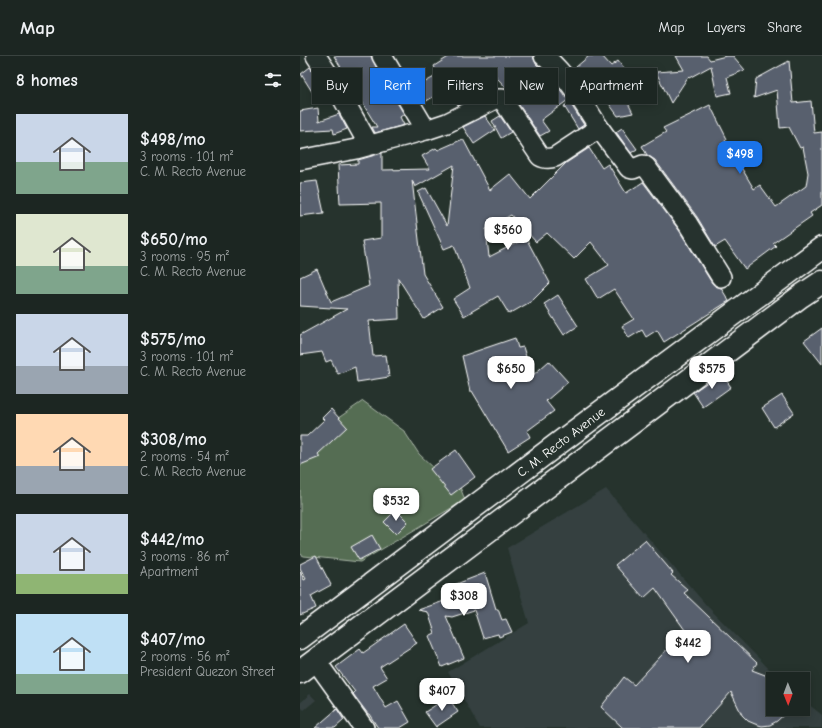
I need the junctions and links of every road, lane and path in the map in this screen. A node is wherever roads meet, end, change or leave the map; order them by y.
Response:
1 (316, 56) edge
2 (382, 56) edge
3 (555, 59) edge
4 (599, 128) junction
5 (426, 130) junction
6 (369, 145) junction
7 (300, 160) edge
8 (822, 248) edge
9 (721, 277) dead end
10 (822, 282) edge
11 (300, 638) edge
12 (308, 666) edge
13 (364, 728) edge

1 - 6 street
2 - 5 street
3 - 4 street
4 - 5 street
4 - 9 street
5 - 6 street
6 - 7 street
8 - 11 highway, C. M. Recto Avenue
10 - 12 highway
12 - 13 street

